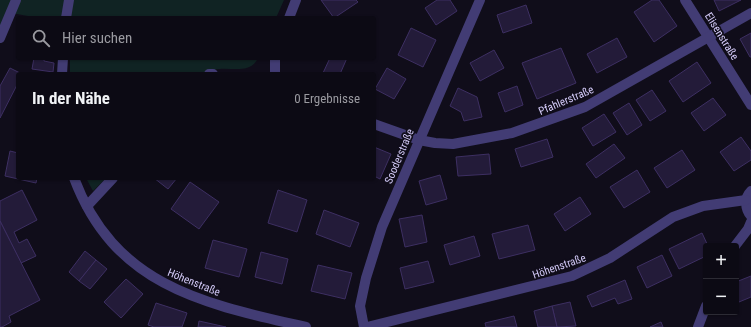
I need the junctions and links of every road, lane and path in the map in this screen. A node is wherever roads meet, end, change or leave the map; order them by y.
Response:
1 (16, 0) edge
2 (69, 0) edge
3 (296, 0) edge
4 (480, 0) edge
5 (685, 0) edge
6 (751, 13) edge
7 (66, 16) edge
8 (290, 16) edge
9 (708, 37) junction
10 (0, 38) edge
11 (63, 60) edge
12 (275, 60) edge
13 (62, 72) edge
14 (273, 72) edge
15 (751, 105) edge
16 (376, 125) edge
17 (419, 140) junction
18 (75, 180) edge
19 (111, 180) edge
20 (748, 196) edge
21 (87, 206) junction
22 (751, 216) edge
23 (750, 228) edge
24 (738, 243) edge
25 (703, 314) edge
26 (306, 327) edge
27 (366, 327) edge
28 (698, 327) edge

1 - 10 street
2 - 7 street
3 - 8 street
4 - 17 street, Sooderstraße
5 - 9 street, Elisenstraße
6 - 9 street, Pfahlerstraße
9 - 15 street, Elisenstraße
9 - 17 street, Pfahlerstraße
11 - 13 street
12 - 14 street
16 - 17 street, Pfahlerstraße
17 - 27 street, Sooderstraße
18 - 21 street, Höhenstraße
19 - 21 street
20 - 22 street
20 - 27 street, Höhenstraße
21 - 26 street, Höhenstraße
23 - 24 street
25 - 28 street

